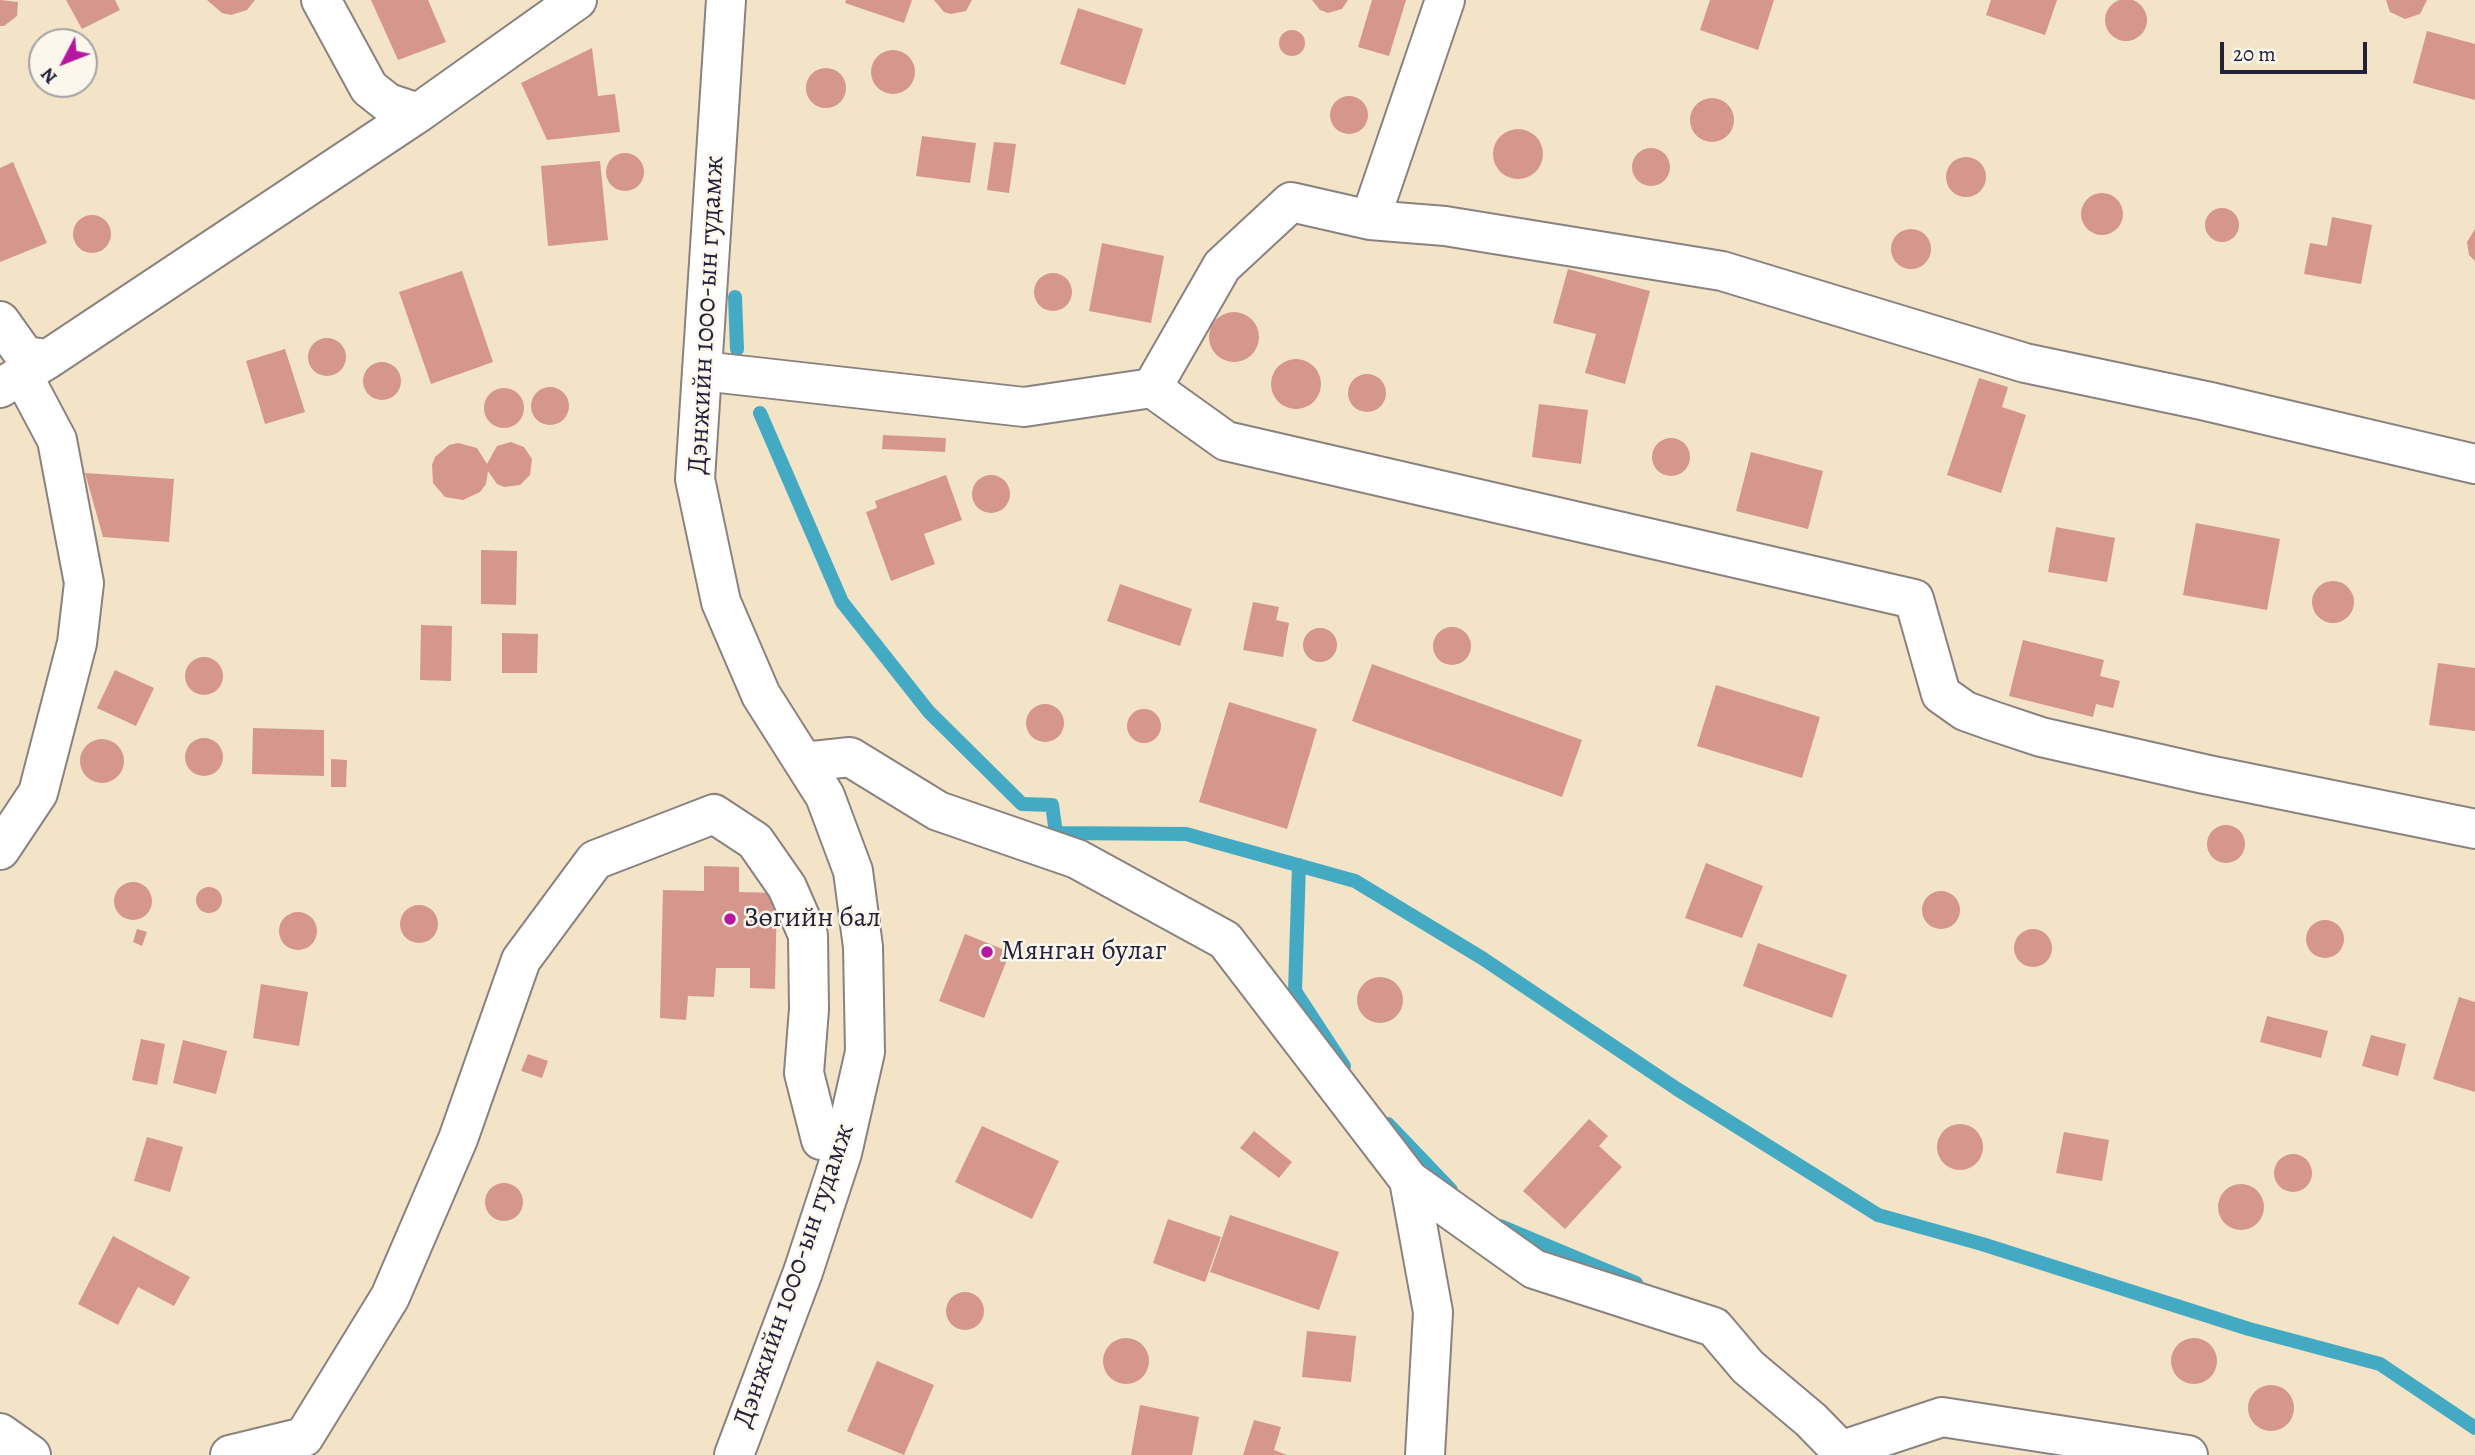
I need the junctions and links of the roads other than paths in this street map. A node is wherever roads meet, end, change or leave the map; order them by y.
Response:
1 (321, 0) edge
2 (577, 0) edge
3 (726, 0) edge
4 (1445, 0) edge
5 (418, 113) junction
6 (1370, 220) junction
7 (0, 321) edge
8 (702, 372) junction
9 (23, 374) edge
10 (1152, 388) junction
11 (2475, 464) edge
12 (804, 762) junction
13 (2475, 829) edge
14 (0, 850) edge
15 (844, 1144) junction
16 (1409, 1180) junction
17 (0, 1433) edge
18 (1844, 1453) edge
19 (31, 1455) edge
20 (230, 1455) edge
21 (734, 1455) edge
22 (1424, 1455) edge
23 (2188, 1455) edge

1 - 5 street
2 - 5 street
3 - 8 street, Дэнжийн 1000-ын гудамж
4 - 6 street
5 - 9 street
6 - 10 street
6 - 11 street
7 - 9 street
8 - 10 street
8 - 12 street, Дэнжийн 1000-ын гудамж
9 - 14 street
10 - 13 street
12 - 15 street, Дэнжийн 1000-ын гудамж
12 - 16 street
15 - 20 street
15 - 21 street, Дэнжийн 1000-ын гудамж
16 - 18 street
16 - 22 street
17 - 19 street
18 - 23 street

